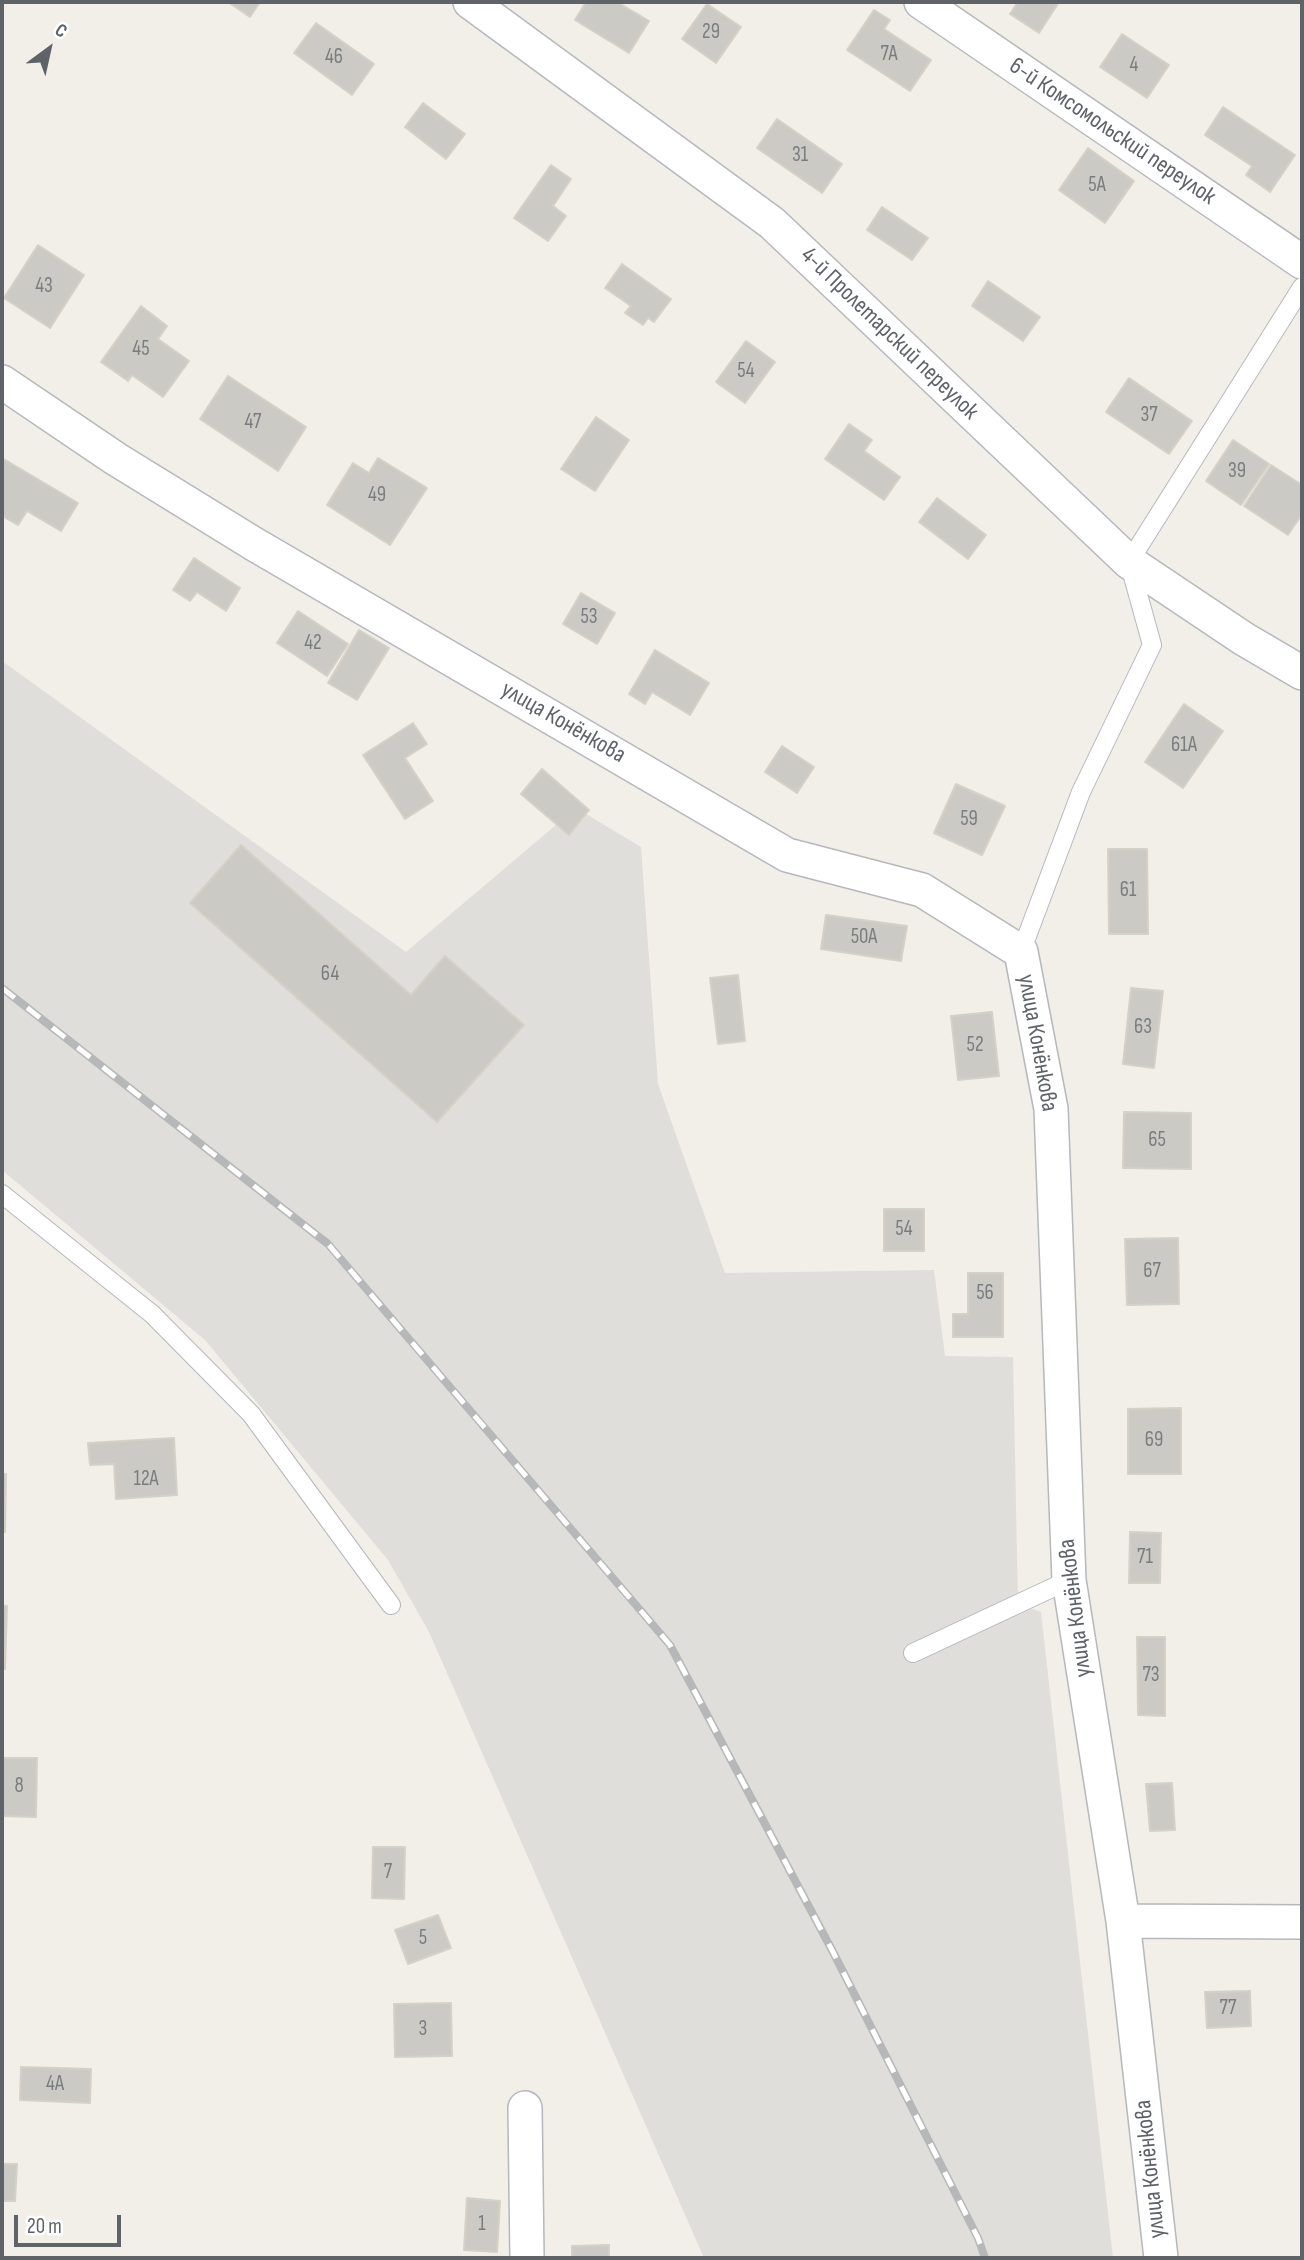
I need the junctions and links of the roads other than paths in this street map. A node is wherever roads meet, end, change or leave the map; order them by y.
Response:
1 (470, 2) edge
2 (921, 2) edge
3 (1302, 261) edge
4 (1302, 287) edge
5 (2, 382) edge
6 (1129, 562) junction
7 (1302, 673) edge
8 (1021, 952) junction
9 (2, 1194) edge
10 (1069, 1580) junction
11 (391, 1605) dead end
12 (914, 1653) dead end
13 (1123, 1921) junction
14 (1302, 1922) edge
15 (525, 2108) dead end
16 (527, 2258) edge
17 (1161, 2258) edge

1 - 6 street, 4-й Пролетарский переулок
2 - 3 street, 6-й Комсомольский переулок
4 - 6 lane
5 - 8 street, улица Конёнкова
6 - 7 street, 4-й Пролетарский переулок
6 - 8 lane
8 - 10 street, улица Конёнкова
9 - 11 lane
10 - 12 lane
10 - 13 street, улица Конёнкова
13 - 14 street
13 - 17 street, улица Конёнкова
15 - 16 street

